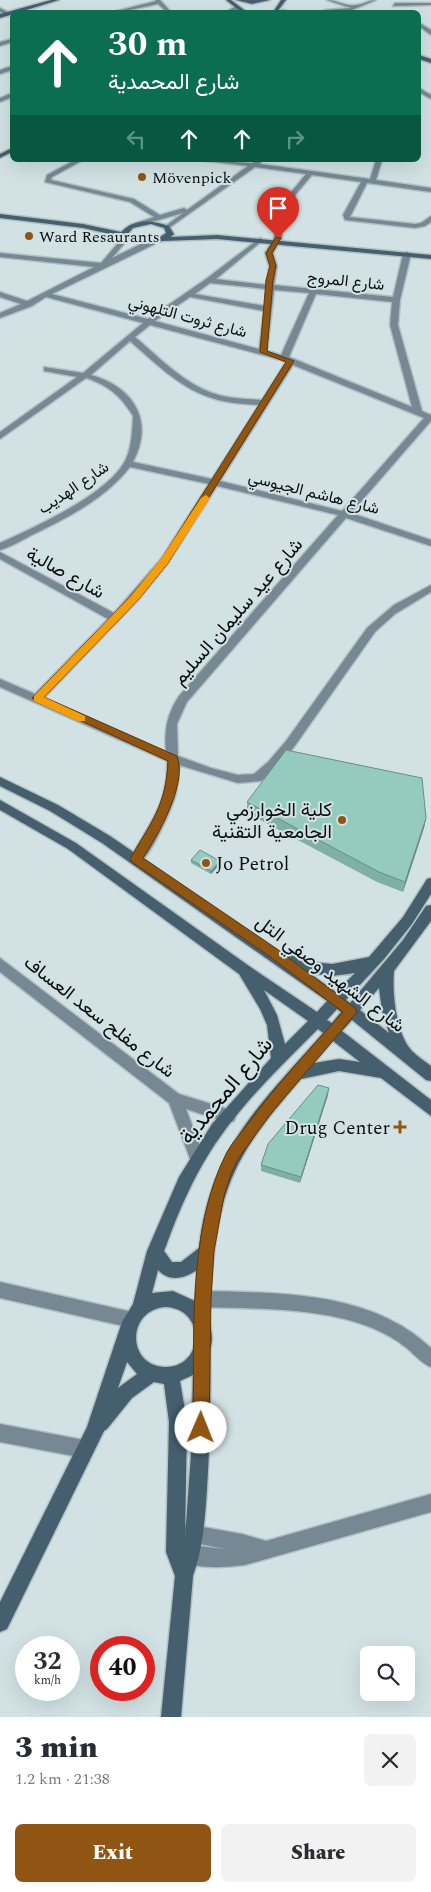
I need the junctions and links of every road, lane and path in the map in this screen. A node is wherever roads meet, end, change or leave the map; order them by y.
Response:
1 (57, 0) edge
2 (228, 0) edge
3 (236, 0) edge
4 (329, 0) edge
5 (374, 0) edge
6 (387, 0) edge
7 (158, 1) edge
8 (271, 3) edge
9 (431, 4) edge
10 (395, 5) junction
11 (354, 7) junction
12 (22, 10) edge
13 (124, 10) edge
14 (167, 10) edge
15 (238, 10) edge
16 (248, 10) edge
17 (346, 10) edge
18 (401, 10) edge
19 (76, 162) edge
20 (239, 162) edge
21 (378, 162) edge
22 (258, 163) edge
23 (310, 174) junction
24 (369, 182) junction
25 (431, 190) edge
26 (192, 208) junction
27 (277, 213) dead end
28 (0, 216) edge
29 (159, 217) junction
30 (431, 218) edge
31 (141, 223) junction
32 (83, 226) junction
33 (131, 226) junction
34 (278, 226) dead end
35 (167, 228) junction
36 (126, 236) junction
37 (216, 236) junction
38 (164, 239) junction
39 (260, 240) junction
40 (276, 241) junction
41 (152, 242) junction
42 (408, 254) junction
43 (0, 255) edge
44 (431, 256) edge
45 (70, 262) junction
46 (101, 264) junction
47 (87, 272) junction
48 (209, 281) junction
49 (269, 287) junction
50 (314, 291) junction
51 (0, 294) edge
52 (46, 295) junction
53 (189, 296) junction
54 (396, 300) junction
55 (29, 304) junction
56 (268, 309) junction
57 (0, 316) edge
58 (149, 322) junction
59 (131, 338) junction
60 (263, 352) junction
61 (287, 360) junction
62 (47, 369) dead end
63 (86, 375) junction
64 (264, 403) junction
65 (418, 412) junction
66 (430, 417) edge
67 (0, 425) edge
68 (13, 426) junction
69 (0, 436) edge
70 (128, 464) junction
71 (215, 483) junction
72 (345, 514) junction
73 (431, 543) edge
74 (0, 547) edge
75 (0, 555) edge
76 (431, 588) edge
77 (116, 618) junction
78 (0, 682) edge
79 (38, 698) junction
80 (173, 759) junction
81 (0, 781) edge
82 (0, 804) edge
83 (136, 859) junction
84 (431, 883) edge
85 (431, 910) edge
86 (273, 953) junction
87 (374, 961) junction
88 (0, 964) edge
89 (387, 969) junction
90 (244, 970) junction
91 (337, 1000) junction
92 (351, 1012) junction
93 (318, 1020) junction
94 (334, 1032) junction
95 (406, 1054) junction
96 (278, 1061) junction
97 (296, 1073) junction
98 (388, 1074) junction
99 (431, 1075) edge
100 (175, 1099) junction
101 (431, 1109) edge
102 (229, 1116) junction
103 (196, 1159) junction
104 (155, 1251) junction
105 (207, 1251) junction
106 (0, 1290) edge
107 (203, 1299) junction
108 (133, 1321) junction
109 (202, 1326) junction
110 (202, 1348) junction
111 (431, 1359) edge
112 (152, 1374) junction
113 (171, 1376) junction
114 (95, 1431) junction
115 (0, 1433) edge
116 (84, 1450) junction
117 (431, 1503) edge
118 (176, 1531) junction
119 (196, 1534) junction
120 (266, 1550) junction
121 (184, 1553) junction
122 (0, 1622) edge
123 (171, 1717) edge

1 - 12 street
2 - 15 street
3 - 8 street
3 - 16 street
4 - 11 street
5 - 11 street
6 - 10 street
7 - 13 street
7 - 14 street
9 - 10 street
10 - 18 street
11 - 17 street
19 - 29 street
20 - 22 street
21 - 24 street
22 - 23 street
22 - 26 street
23 - 24 street
23 - 27 street
24 - 25 street
24 - 30 street
26 - 29 street
26 - 35 street
28 - 32 street
29 - 31 street
31 - 33 street
31 - 35 street
32 - 33 street
32 - 36 street
33 - 36 street
34 - 40 street
35 - 37 street
35 - 38 street
36 - 41 street
36 - 46 street
37 - 38 street
37 - 39 street
38 - 41 street
39 - 40 street
39 - 48 street
40 - 42 street
40 - 49 street
41 - 46 street
42 - 44 street
42 - 54 street
43 - 45 street
45 - 46 street
45 - 47 street
46 - 47 street
47 - 52 street
48 - 49 street, شارع المروج
48 - 53 street
49 - 50 street, شارع المروج
49 - 56 street
50 - 54 street, شارع المروج
50 - 61 street
51 - 55 street
52 - 55 street
52 - 58 street, شارع ثروت التلهوني
53 - 56 street
53 - 58 street
54 - 65 street, شارع المروج
55 - 57 street
56 - 60 street
58 - 59 street
58 - 60 street, شارع ثروت التلهوني
59 - 63 street
59 - 64 street
60 - 61 street, شارع ثروت التلهوني
61 - 64 street
61 - 65 street, شارع ثروت التلهوني
62 - 63 street, شارع الهديب
63 - 68 street
63 - 70 street, شارع الهديب
64 - 71 street
65 - 66 street, شارع ثروت التلهوني
66 - 72 street, شارع عيد سليمان السليم
67 - 68 street
68 - 69 street
70 - 71 street, شارع هاشم الجيوسي
70 - 74 street, شارع الهديب
71 - 72 street, شارع هاشم الجيوسي
71 - 77 street
72 - 73 street, شارع هاشم الجيوسي
72 - 80 street, شارع عيد سليمان السليم
75 - 77 street, شارع صالية
76 - 80 street
77 - 79 street
78 - 79 street
79 - 80 street
80 - 83 street, شارع عيد سليمان السليم
81 - 83 street, شارع الشهيد وصفي التل
82 - 90 street
83 - 86 street, شارع الشهيد وصفي التل
84 - 87 street, شارع المحمدية
85 - 89 street
86 - 87 street
86 - 91 street, شارع الشهيد وصفي التل
87 - 91 street, شارع المحمدية
88 - 100 street, شارع مفلح سعد العساف
89 - 92 street
89 - 95 street
90 - 93 street
90 - 96 street
91 - 92 street, شارع الشهيد وصفي التل
91 - 93 street, شارع المحمدية
92 - 94 street
92 - 95 street, شارع الشهيد وصفي التل
93 - 94 street
93 - 96 street, شارع المحمدية
94 - 97 street
94 - 98 street
95 - 99 street, شارع الشهيد وصفي التل
96 - 102 street, شارع المحمدية
97 - 98 street
97 - 105 street
98 - 101 street
100 - 102 street, شارع مفلح سعد العساف
100 - 103 street, شارع مفلح سعد العساف
102 - 103 street, شارع المحمدية
103 - 104 street, شارع المحمدية
104 - 105 street
104 - 108 street, شارع المحمدية
105 - 107 street
106 - 108 street
107 - 109 street
107 - 111 street
108 - 109 street
108 - 112 street
108 - 114 street, شارع المحمدية
109 - 110 street
110 - 113 street
110 - 119 street
112 - 113 street
112 - 114 street
113 - 118 street
114 - 116 street
115 - 116 street
116 - 122 street
117 - 120 street
118 - 119 street
118 - 121 street
119 - 120 street
119 - 121 street
120 - 121 street
121 - 123 street

